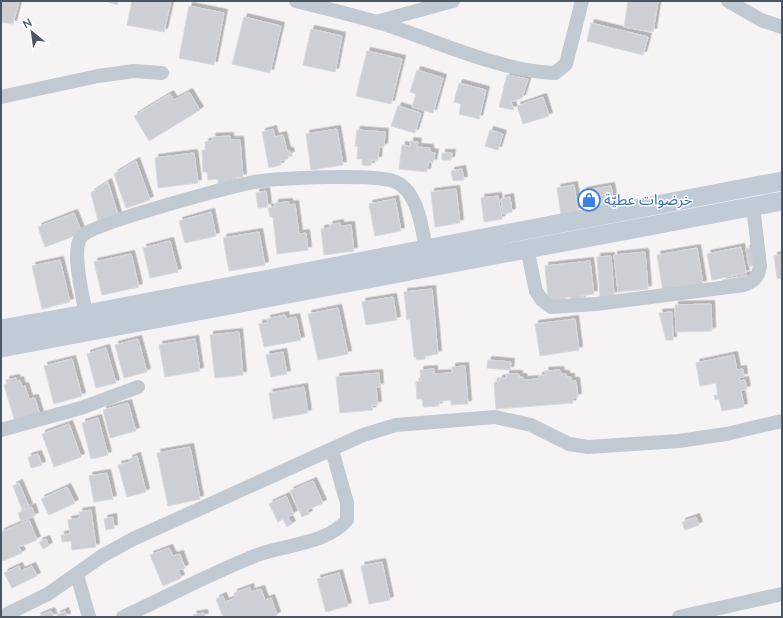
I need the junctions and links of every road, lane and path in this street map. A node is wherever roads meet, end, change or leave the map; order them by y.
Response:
1 (296, 1) edge
2 (452, 1) edge
3 (582, 1) edge
4 (728, 1) edge
5 (375, 22) junction
6 (782, 27) edge
7 (162, 73) dead end
8 (1, 97) edge
9 (782, 181) edge
10 (782, 201) edge
11 (754, 206) junction
12 (527, 248) junction
13 (426, 249) junction
14 (86, 314) junction
15 (1, 329) edge
16 (1, 348) edge
17 (138, 387) dead end
18 (782, 421) edge
19 (1, 430) edge
20 (332, 450) junction
21 (77, 575) junction
22 (782, 594) edge
23 (2, 617) edge
24 (89, 617) edge
25 (124, 617) edge
26 (679, 617) edge

1 - 5 street
2 - 5 street
3 - 5 street
4 - 6 street
7 - 8 street
9 - 13 street
10 - 11 street
11 - 12 street
11 - 12 street
12 - 16 street
13 - 14 street
13 - 14 street
14 - 15 street
17 - 19 street
18 - 20 street
20 - 21 street
20 - 25 street
21 - 23 street
21 - 24 street
22 - 26 street

